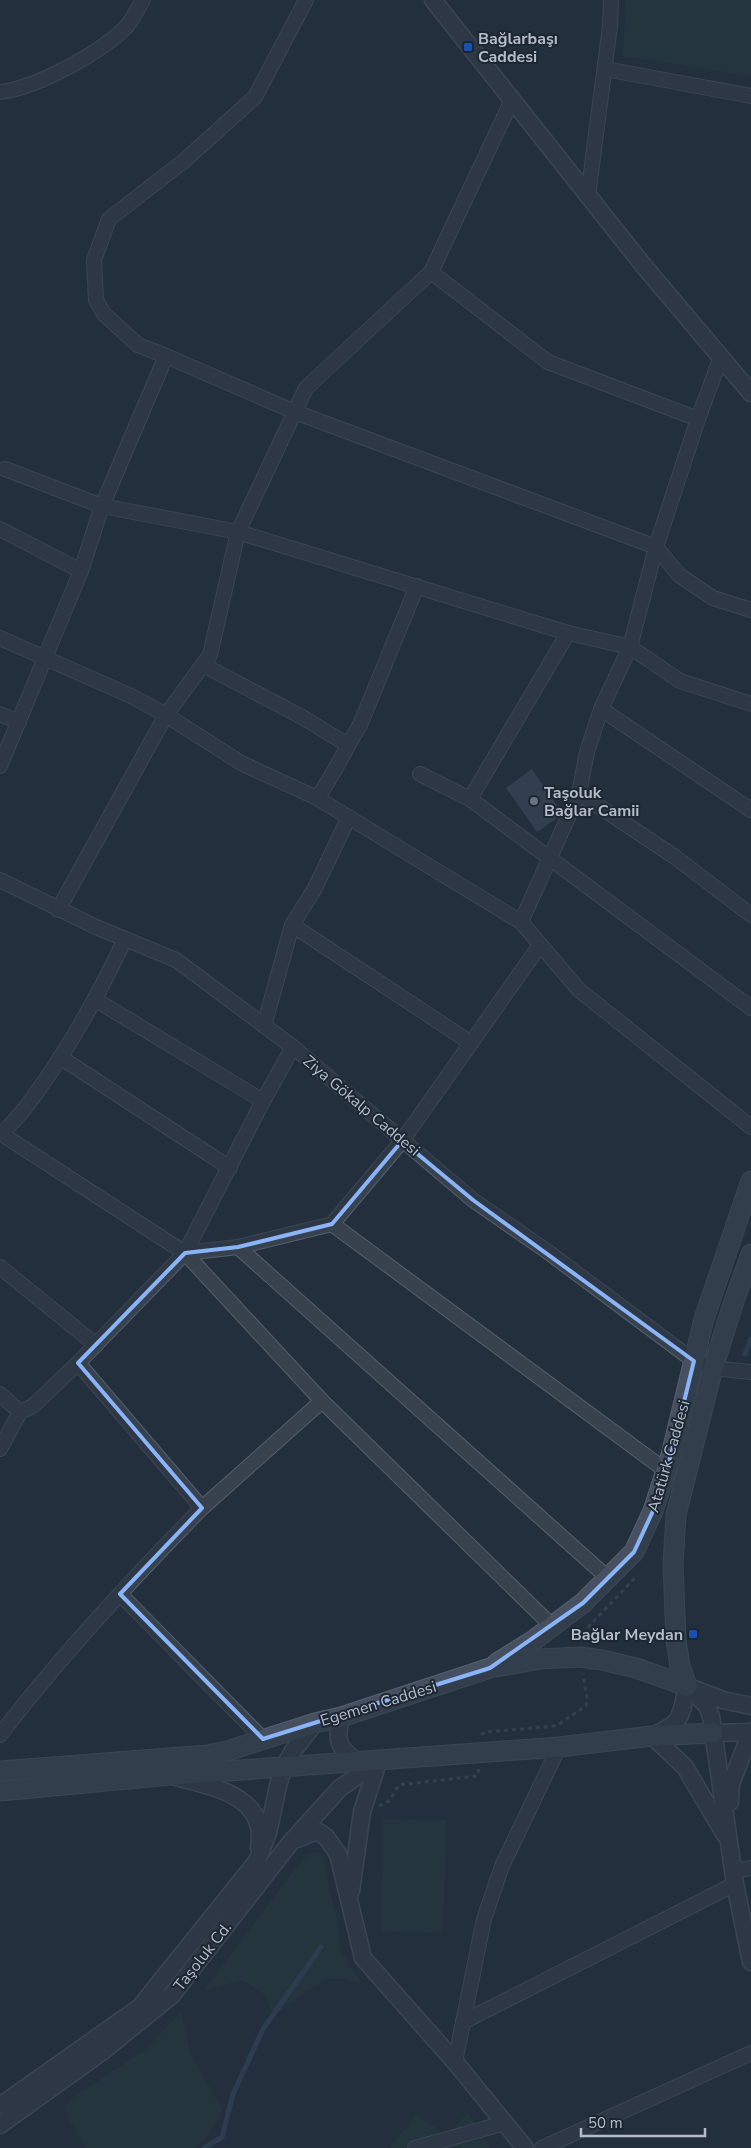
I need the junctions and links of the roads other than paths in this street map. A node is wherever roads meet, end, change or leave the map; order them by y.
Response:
1 (143, 0) edge
2 (306, 0) edge
3 (433, 0) edge
4 (611, 0) edge
5 (605, 69) junction
6 (0, 92) edge
7 (751, 96) edge
8 (512, 100) junction
9 (588, 196) junction
10 (431, 272) junction
11 (166, 356) junction
12 (721, 357) junction
13 (751, 393) edge
14 (294, 412) junction
15 (698, 419) junction
16 (5, 469) dead end
17 (102, 506) junction
18 (0, 530) edge
19 (238, 532) junction
20 (656, 547) junction
21 (81, 571) junction
22 (417, 586) junction
23 (751, 610) edge
24 (568, 634) junction
25 (0, 638) edge
26 (630, 647) junction
27 (44, 658) junction
28 (203, 665) junction
29 (751, 704) edge
30 (601, 709) junction
31 (0, 714) edge
32 (166, 715) junction
33 (19, 722) junction
34 (348, 745) junction
35 (0, 766) edge
36 (420, 774) dead end
37 (579, 793) junction
38 (317, 798) junction
39 (470, 799) junction
40 (751, 810) edge
41 (349, 817) junction
42 (550, 859) junction
43 (0, 880) edge
44 (58, 910) junction
45 (751, 915) edge
46 (521, 922) junction
47 (292, 925) junction
48 (125, 939) junction
49 (540, 945) junction
50 (96, 1000) junction
51 (751, 1008) edge
52 (264, 1026) junction
53 (470, 1044) junction
54 (293, 1047) junction
55 (60, 1057) junction
56 (262, 1101) junction
57 (751, 1127) edge
58 (1, 1134) edge
59 (402, 1140) junction
60 (230, 1168) junction
61 (751, 1181) edge
62 (332, 1224) junction
63 (238, 1247) junction
64 (185, 1253) junction
65 (751, 1254) edge
66 (0, 1267) edge
67 (96, 1345) junction
68 (78, 1363) junction
69 (704, 1365) junction
70 (751, 1372) edge
71 (0, 1394) edge
72 (322, 1402) junction
73 (20, 1412) junction
74 (0, 1450) edge
75 (665, 1470) junction
76 (202, 1508) junction
77 (608, 1578) junction
78 (120, 1594) junction
79 (552, 1626) junction
80 (490, 1668) junction
81 (688, 1686) junction
82 (751, 1706) edge
83 (341, 1716) junction
84 (315, 1722) junction
85 (751, 1732) edge
86 (713, 1733) junction
87 (0, 1735) edge
88 (652, 1736) junction
89 (263, 1739) junction
90 (559, 1747) junction
91 (368, 1762) junction
92 (284, 1767) junction
93 (0, 1771) edge
94 (171, 1775) junction
95 (0, 1791) edge
96 (292, 1842) junction
97 (728, 1842) junction
98 (256, 1861) junction
99 (751, 1868) edge
100 (734, 1877) junction
101 (350, 1899) junction
102 (751, 1962) edge
103 (463, 2022) junction
104 (751, 2053) edge
105 (455, 2062) junction
106 (0, 2106) edge
107 (505, 2123) junction
108 (0, 2125) edge
109 (415, 2148) edge
110 (525, 2148) edge
111 (542, 2148) edge

1 - 6 street
2 - 11 street
3 - 8 street
4 - 5 street
5 - 7 street
5 - 9 street
8 - 9 street
8 - 10 street
9 - 12 street
10 - 14 street
10 - 15 street
11 - 14 street
11 - 17 street
12 - 13 street
12 - 15 street
14 - 19 street
14 - 20 street
15 - 20 street
16 - 17 street
17 - 19 street
17 - 21 street
18 - 21 street
19 - 22 street
19 - 28 street
20 - 23 street
20 - 26 street
21 - 27 street
22 - 24 street
22 - 34 street
24 - 26 street
24 - 39 street
25 - 27 street
26 - 29 street
26 - 30 street
27 - 32 street
27 - 33 street
28 - 32 street
28 - 34 street
30 - 37 street
30 - 40 street
31 - 33 street
32 - 38 street
32 - 44 street
33 - 35 street
34 - 38 street
36 - 39 street
37 - 42 street
37 - 45 street
38 - 41 street
39 - 42 street
41 - 46 street
41 - 47 street
42 - 46 street
42 - 51 street
43 - 44 street, Ziya Gökalp Caddesi
44 - 48 street, Ziya Gökalp Caddesi
46 - 49 street
47 - 52 street
47 - 53 street
48 - 50 street
48 - 52 street, Ziya Gökalp Caddesi
49 - 53 street
49 - 57 street
50 - 55 street
50 - 56 street
52 - 54 street, Ziya Gökalp Caddesi
53 - 59 street
54 - 56 street
54 - 59 street, Ziya Gökalp Caddesi
55 - 58 street
55 - 60 street
56 - 60 street
58 - 64 street
59 - 62 street
59 - 69 street, Ziya Gökalp Caddesi
60 - 64 street
61 - 69 main road, Atatürk Caddesi
62 - 63 street
62 - 75 street
63 - 64 street
63 - 77 street
64 - 67 street
64 - 72 street
65 - 69 main road, Atatürk Caddesi
66 - 67 street
67 - 68 street
68 - 73 street
68 - 76 street
69 - 70 street
69 - 75 main road, Atatürk Caddesi
69 - 81 main road, Atatürk Caddesi
71 - 73 street
72 - 76 street
72 - 79 street
73 - 74 street
75 - 77 main road, Atatürk Caddesi
76 - 78 street
77 - 79 main road, Atatürk Caddesi
78 - 87 street
78 - 89 street
79 - 80 main road, Atatürk Caddesi
80 - 81 main road, Egemen Caddesi
80 - 83 main road, Egemen Caddesi
81 - 82 street, Egemen Caddesi
81 - 86 street
81 - 88 street
83 - 84 main road, Egemen Caddesi
83 - 91 street
84 - 89 main road, Egemen Caddesi
84 - 92 street, Taşoluk Cd.
85 - 86 street
85 - 97 street
86 - 88 main road
86 - 97 street
88 - 90 main road
88 - 97 street
89 - 93 main road, Egemen Caddesi
90 - 91 main road
90 - 103 street
91 - 92 main road
91 - 96 street, Taşoluk Cd.
91 - 101 street
92 - 94 main road
92 - 98 street, Taşoluk Cd.
94 - 95 main road
94 - 98 street
96 - 101 street
96 - 108 street, Taşoluk Cd.
97 - 100 street
98 - 106 street, Taşoluk Cd.
99 - 100 street
100 - 102 street
100 - 103 street
101 - 105 street
103 - 105 street
104 - 111 street
105 - 107 street
107 - 109 street
107 - 110 street

